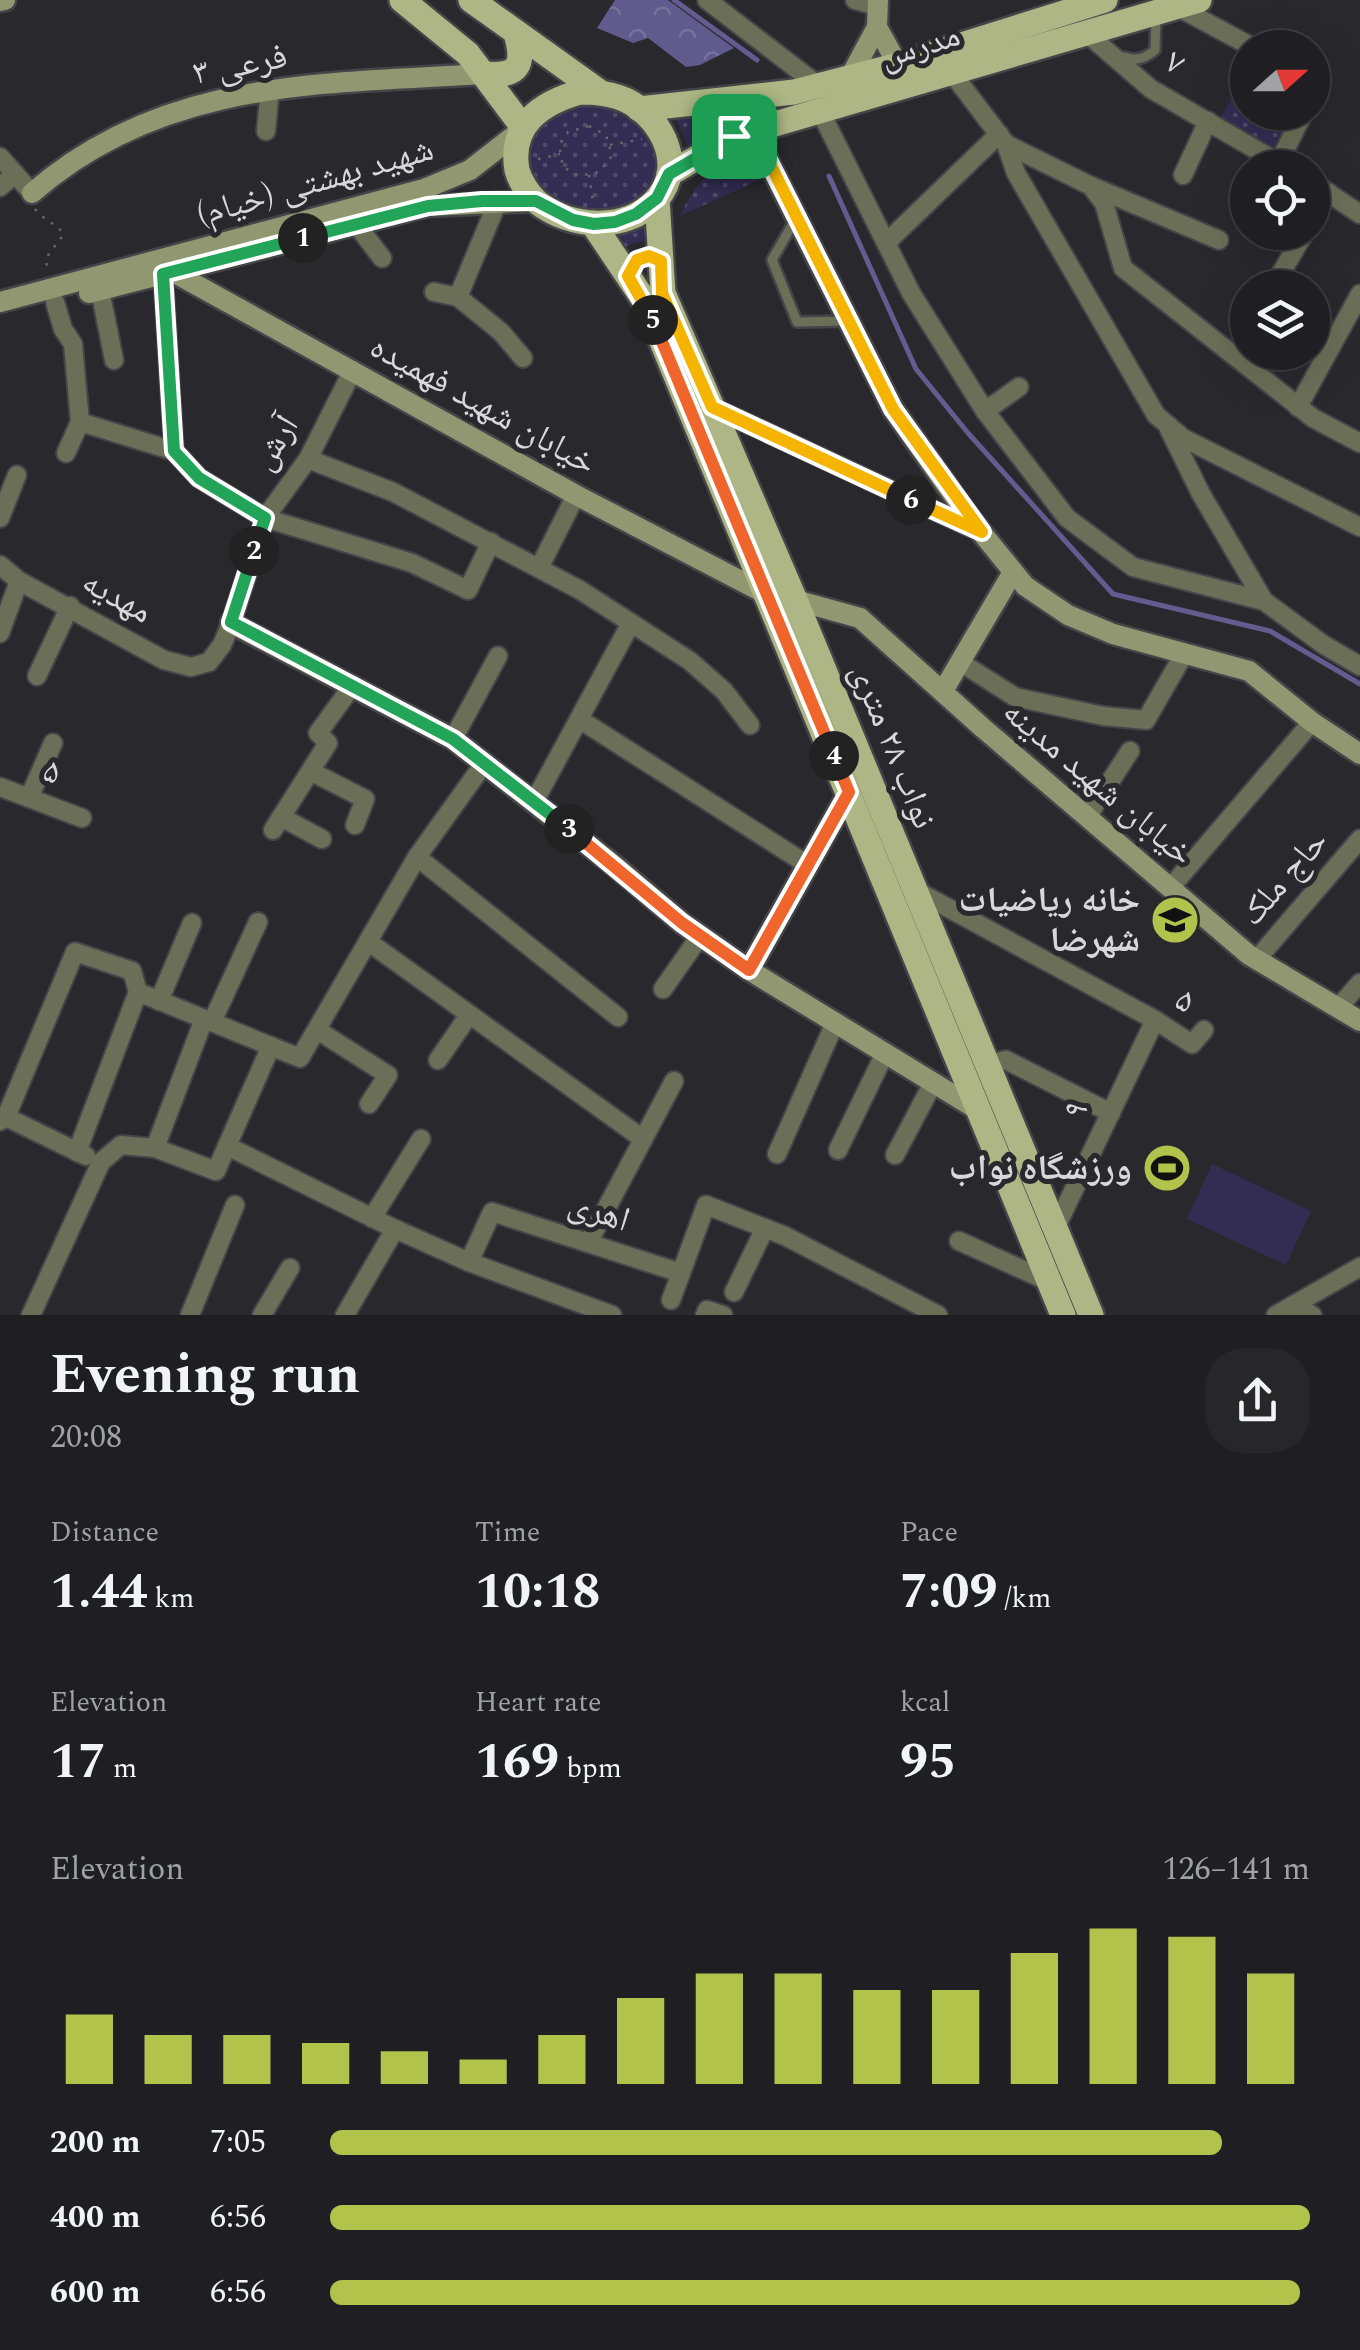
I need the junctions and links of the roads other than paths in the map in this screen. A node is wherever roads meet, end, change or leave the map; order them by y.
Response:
1 (402, 0) edge
2 (471, 0) edge
3 (707, 0) edge
4 (855, 0) edge
5 (1105, 0) edge
6 (1177, 6) edge
7 (878, 11) edge
8 (1084, 31) junction
9 (516, 33) junction
10 (1230, 35) edge
11 (1108, 51) junction
12 (898, 65) junction
13 (952, 73) junction
14 (484, 74) junction
15 (849, 79) junction
16 (270, 89) junction
17 (601, 93) junction
18 (820, 99) junction
19 (723, 102) junction
20 (639, 109) junction
21 (1208, 122) junction
22 (521, 129) junction
23 (266, 131) dead end
24 (744, 134) junction
25 (1002, 139) junction
26 (1257, 150) edge
27 (0, 157) edge
28 (16, 174) junction
29 (669, 174) junction
30 (1183, 175) dead end
31 (1091, 186) junction
32 (0, 187) edge
33 (32, 193) joint
34 (1330, 194) edge
35 (657, 198) junction
36 (498, 201) junction
37 (536, 201) junction
38 (1360, 214) edge
39 (796, 217) junction
40 (356, 224) junction
41 (594, 224) junction
42 (1219, 240) dead end
43 (887, 242) junction
44 (382, 258) dead end
45 (216, 260) junction
46 (661, 261) junction
47 (168, 272) junction
48 (628, 276) junction
49 (100, 290) junction
50 (434, 292) dead end
51 (1360, 294) edge
52 (52, 295) junction
53 (220, 297) junction
54 (458, 297) junction
55 (0, 302) edge
56 (0, 316) edge
57 (848, 322) junction
58 (523, 358) dead end
59 (114, 360) dead end
60 (354, 370) junction
61 (1020, 387) dead end
62 (712, 407) junction
63 (1298, 407) junction
64 (985, 411) junction
65 (80, 422) junction
66 (1167, 424) junction
67 (1360, 443) edge
68 (174, 451) junction
69 (66, 453) dead end
70 (308, 459) junction
71 (17, 475) dead end
72 (576, 495) junction
73 (0, 518) edge
74 (265, 518) junction
75 (1360, 528) edge
76 (982, 532) junction
77 (491, 542) junction
78 (0, 565) edge
79 (538, 568) junction
80 (1014, 572) junction
81 (19, 581) junction
82 (764, 593) junction
83 (795, 600) junction
84 (1264, 602) junction
85 (70, 606) junction
86 (231, 622) junction
87 (630, 623) junction
88 (0, 634) edge
89 (1184, 654) junction
90 (498, 656) dead end
91 (209, 662) joint
92 (960, 662) junction
93 (1360, 666) edge
94 (37, 676) dead end
95 (352, 684) junction
96 (943, 691) junction
97 (579, 719) junction
98 (1312, 722) junction
99 (750, 725) dead end
100 (453, 739) junction
101 (53, 744) dead end
102 (1130, 750) dead end
103 (1360, 754) edge
104 (483, 765) junction
105 (312, 772) junction
106 (0, 787) edge
107 (849, 792) junction
108 (28, 798) junction
109 (534, 802) junction
110 (1087, 817) junction
111 (82, 818) dead end
112 (355, 825) dead end
113 (322, 839) dead end
114 (1360, 839) edge
115 (417, 857) junction
116 (808, 865) junction
117 (1171, 887) junction
118 (915, 890) junction
119 (258, 922) dead end
120 (192, 924) dead end
121 (700, 936) junction
122 (370, 943) junction
123 (1256, 959) junction
124 (749, 970) junction
125 (1360, 983) edge
126 (664, 989) dead end
127 (138, 992) junction
128 (159, 1001) junction
129 (1338, 1008) junction
130 (469, 1014) junction
131 (618, 1017) dead end
132 (1155, 1020) junction
133 (1360, 1020) edge
134 (208, 1021) junction
135 (835, 1023) junction
136 (316, 1030) junction
137 (1204, 1030) dead end
138 (271, 1046) junction
139 (885, 1053) junction
140 (438, 1060) dead end
141 (987, 1064) junction
142 (674, 1081) dead end
143 (933, 1082) junction
144 (369, 1104) dead end
145 (978, 1110) junction
146 (1110, 1113) junction
147 (3, 1119) edge
148 (422, 1139) dead end
149 (643, 1139) junction
150 (228, 1146) junction
151 (155, 1148) junction
152 (838, 1150) dead end
153 (76, 1152) junction
154 (777, 1154) dead end
155 (895, 1155) dead end
156 (100, 1162) junction
157 (235, 1205) dead end
158 (372, 1218) junction
159 (765, 1228) junction
160 (395, 1229) junction
161 (1055, 1229) junction
162 (959, 1242) dead end
163 (588, 1243) junction
164 (469, 1262) junction
165 (1360, 1267) edge
166 (290, 1268) dead end
167 (682, 1272) junction
168 (1050, 1282) junction
169 (734, 1292) dead end
170 (671, 1300) dead end
171 (904, 1308) edge
172 (1285, 1311) edge
173 (31, 1315) edge
174 (190, 1315) edge
175 (262, 1315) edge
176 (345, 1315) edge
177 (612, 1315) edge
178 (705, 1315) edge
179 (723, 1315) edge
180 (938, 1315) edge
181 (1064, 1315) edge
182 (1090, 1315) edge
183 (1312, 1315) edge

1 - 14 main road
2 - 9 main road
3 - 18 street
4 - 7 street
5 - 12 main road, مدرس
6 - 8 main road, مدرس
6 - 10 street
6 - 11 lane
7 - 12 street
7 - 15 street
8 - 11 street, ۷
8 - 13 main road, مدرس
9 - 14 main road
9 - 17 main road
11 - 21 street, ۷
12 - 15 main road, مدرس
13 - 18 main road, مدرس
13 - 25 street
14 - 16 street, فرعی ۳
14 - 22 main road
15 - 18 main road, مدرس
16 - 23 street
16 - 33 street, فرعی ۳
17 - 20 main road
17 - 22 main road
18 - 19 main road, مدرس
18 - 24 main road, مدرس
18 - 43 street
19 - 20 main road, مدرس
19 - 24 main road
20 - 29 main road
21 - 26 street, ۷
21 - 30 street
22 - 37 main road
22 - 52 street, شهید بهشتی (خیام)
24 - 29 main road, مدرس
24 - 39 street
25 - 31 street
25 - 43 street
25 - 66 street
27 - 28 street
28 - 32 street
28 - 33 street
29 - 35 main road
31 - 42 street
31 - 63 street
34 - 38 street
35 - 41 main road
35 - 46 main road, نواب ۲۸ متری
36 - 37 street, شهید بهشتی (خیام)
36 - 40 street, شهید بهشتی (خیام)
36 - 54 street
37 - 41 main road
39 - 57 street
39 - 57 lane
40 - 44 street
40 - 45 street, شهید بهشتی (خیام)
41 - 48 main road, نواب ۲۸ متری
43 - 64 street
45 - 47 street, شهید بهشتی (خیام)
45 - 53 street
46 - 48 main road
46 - 62 main road, نواب ۲۸ متری
47 - 49 street, شهید بهشتی (خیام)
47 - 53 street, خیابان شهید فهمیده
47 - 68 street
48 - 82 main road, نواب ۲۸ متری
49 - 52 street, شهید بهشتی (خیام)
49 - 59 street
50 - 54 street
51 - 63 street
52 - 55 street, شهید بهشتی (خیام)
52 - 56 street, شهید بهشتی (خیام)
52 - 65 street
53 - 60 street, خیابان شهید فهمیده
54 - 58 street
57 - 76 street
60 - 70 street, آرش
60 - 72 street, خیابان شهید فهمیده
61 - 64 street
62 - 76 street
62 - 83 main road, نواب ۲۸ متری
63 - 67 street
64 - 84 street
65 - 68 street
65 - 69 street
66 - 75 street
66 - 84 street
68 - 74 street
70 - 74 street, آرش
70 - 77 street
71 - 73 street
72 - 79 street
72 - 82 street, خیابان شهید فهمیده
74 - 77 street
74 - 86 street, آرش
76 - 80 street
77 - 79 street
78 - 81 street, مهدیه
79 - 87 street
80 - 89 street
80 - 92 street
81 - 85 street, مهدیه
81 - 88 street
82 - 107 main road, نواب ۲۸ متری
83 - 96 street, خیابان شهید مدینه
83 - 118 main road, نواب ۲۸ متری
84 - 93 street
85 - 91 street, مهدیه
85 - 94 street
86 - 91 street, آرش
86 - 95 street
87 - 97 street
87 - 99 street
89 - 92 street
89 - 98 street
90 - 100 street
92 - 96 street
95 - 100 street
95 - 105 street
96 - 110 street, خیابان شهید مدینه
97 - 109 street
97 - 116 street
98 - 103 street
98 - 117 street
100 - 104 street
101 - 108 street
102 - 110 street
104 - 109 street
104 - 115 street
105 - 112 street
105 - 113 street
106 - 108 street, ۵
107 - 116 street
107 - 145 main road, نواب ۲۸ متری
108 - 111 street, ۵
109 - 121 street
110 - 117 street, خیابان شهید مدینه
114 - 123 street, حاج ملک
115 - 122 street
115 - 131 street
116 - 124 street
117 - 123 street, خیابان شهید مدینه
118 - 132 street, ۵
118 - 141 main road, نواب ۲۸ متری
119 - 134 street
120 - 128 street
121 - 124 street
121 - 126 street
122 - 130 street
122 - 136 street
123 - 129 street, خیابان شهید مدینه
124 - 135 street
125 - 129 street
127 - 128 street
127 - 147 street
127 - 153 street
128 - 134 street
129 - 133 street, خیابان شهید مدینه
130 - 140 street
130 - 149 street
132 - 137 street, ۵
132 - 146 street, ۹
134 - 138 street
134 - 151 street
135 - 139 street
135 - 154 street
136 - 138 street
136 - 144 street
138 - 150 street
139 - 143 street
139 - 152 street
141 - 146 street
141 - 161 main road, نواب ۲۸ متری
142 - 149 street
143 - 145 street
143 - 155 street
145 - 168 main road, نواب ۲۸ متری
146 - 161 street, ۹
147 - 153 street
148 - 158 street
149 - 163 street
150 - 151 street
150 - 158 street
151 - 156 street
153 - 156 street
156 - 173 street
157 - 174 street
158 - 160 street
159 - 167 street
159 - 169 street
159 - 171 street
160 - 164 street
160 - 176 street
161 - 182 main road, نواب ۲۸ متری
162 - 168 street
163 - 164 street, اهری
163 - 167 street, اهری
164 - 177 street
165 - 172 street
166 - 175 street
167 - 170 street
168 - 181 main road, نواب ۲۸ متری
171 - 180 street
172 - 183 street
178 - 179 street

